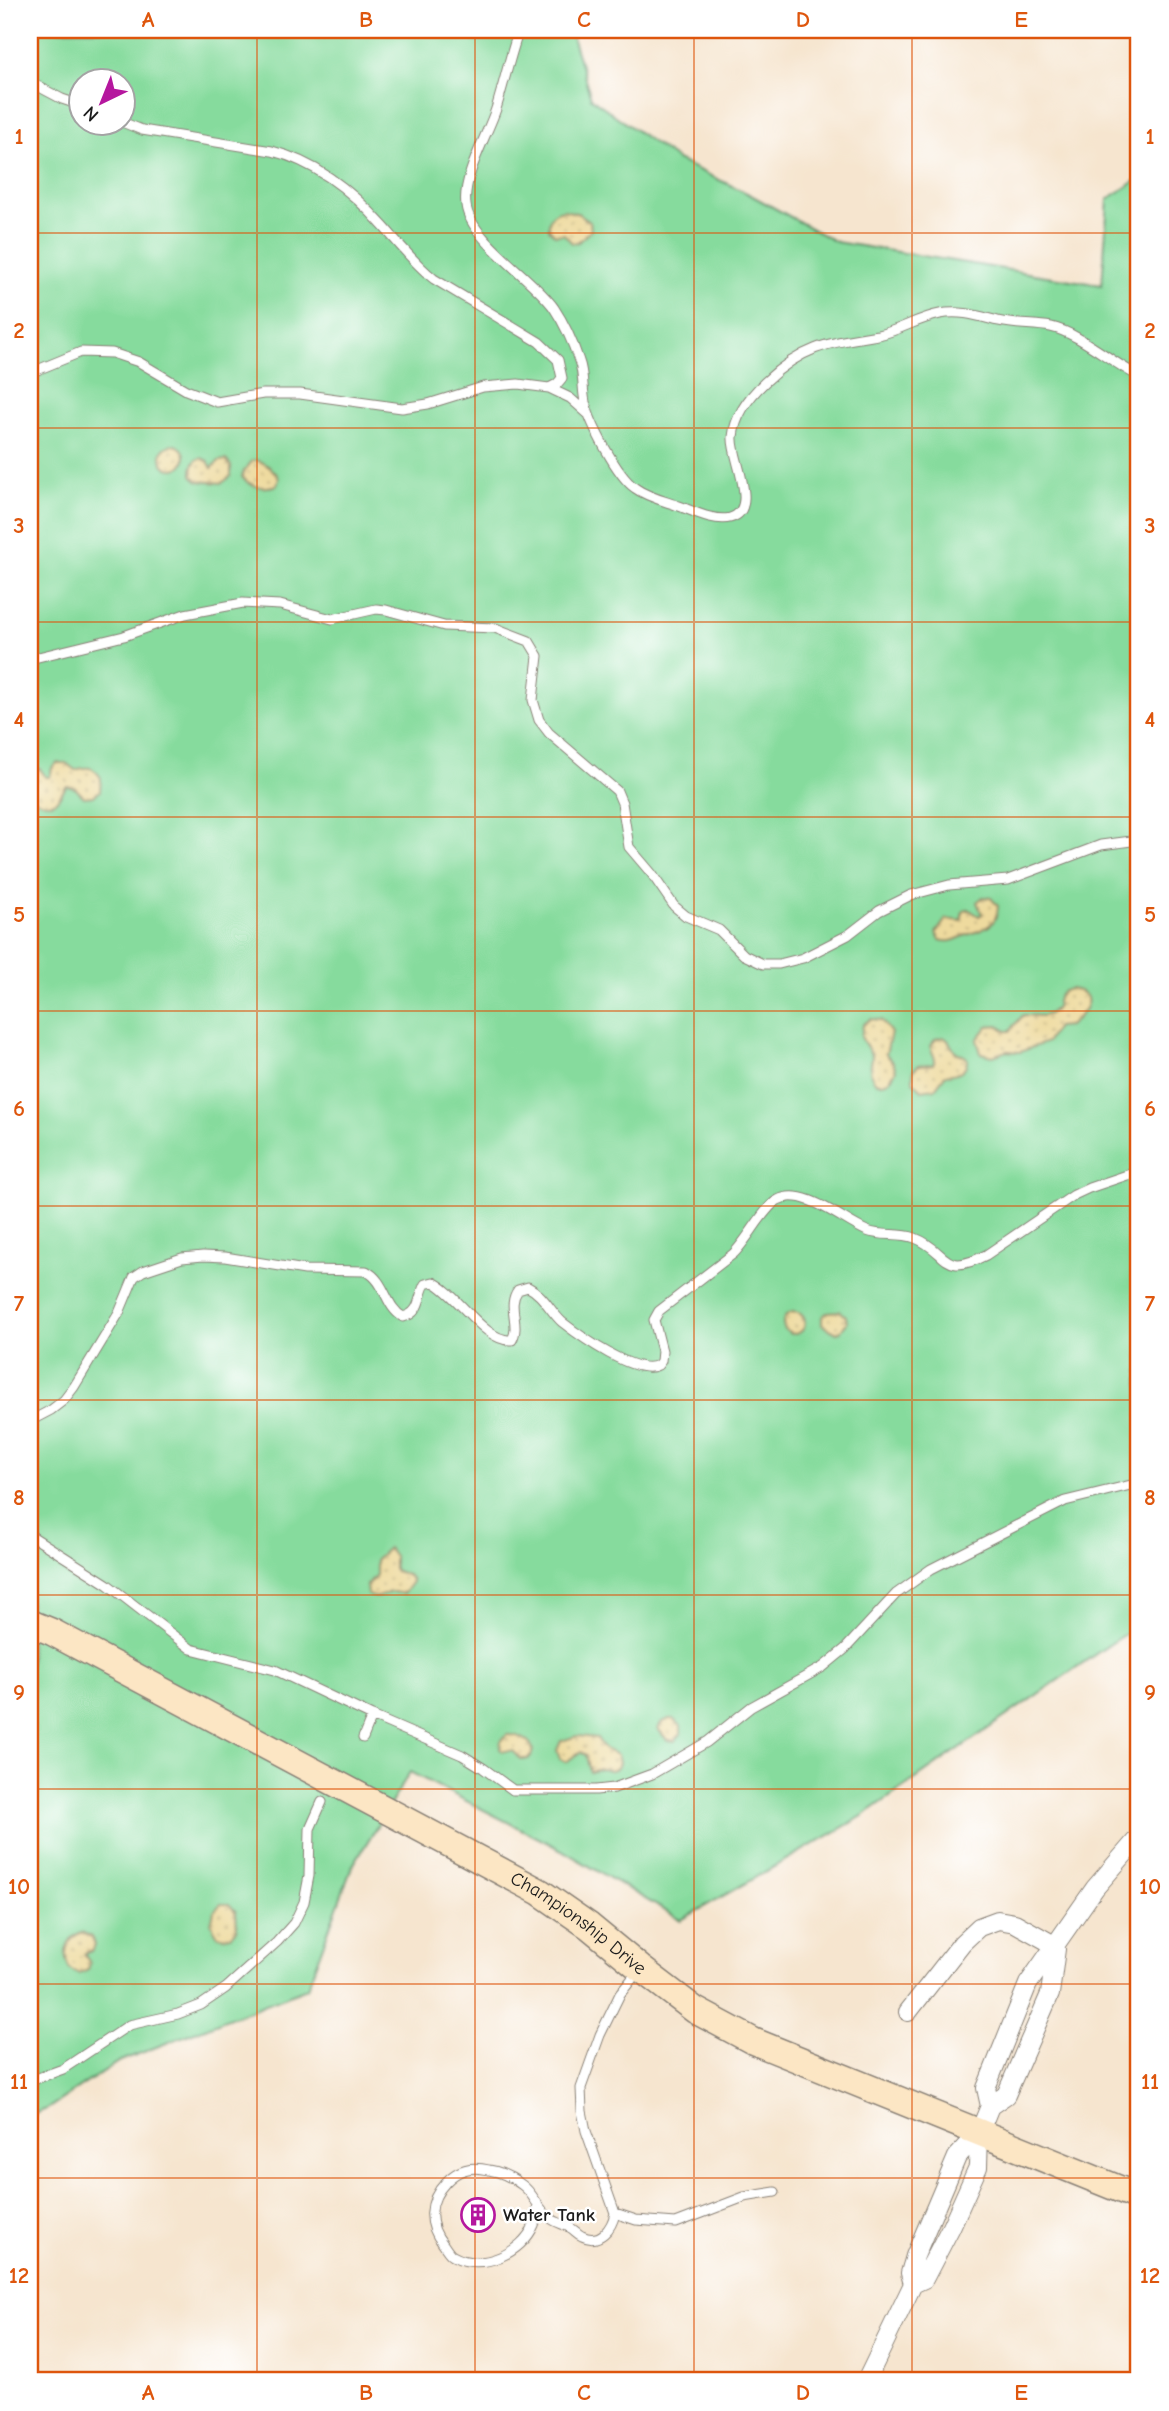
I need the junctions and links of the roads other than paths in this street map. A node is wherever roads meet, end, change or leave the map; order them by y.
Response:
1 (519, 30) edge
2 (30, 82) edge
3 (66, 100) edge
4 (136, 129) edge
5 (30, 373) edge
6 (1139, 376) edge
7 (549, 388) junction
8 (589, 415) junction
9 (30, 659) edge
10 (1139, 840) edge
11 (1139, 1171) edge
12 (30, 1421) edge
13 (1139, 1483) edge
14 (30, 1535) edge
15 (30, 1623) edge
16 (372, 1716) junction
17 (363, 1738) dead end
18 (322, 1802) dead end
19 (1139, 1837) edge
20 (1056, 1946) junction
21 (640, 1968) junction
22 (908, 2012) dead end
23 (30, 2081) edge
24 (979, 2133) junction
25 (775, 2192) dead end
26 (1139, 2197) edge
27 (538, 2204) junction
28 (615, 2213) junction
29 (866, 2381) edge

1 - 8 lane
2 - 3 lane
4 - 7 lane
5 - 7 lane
6 - 8 lane
7 - 8 lane
9 - 10 lane
11 - 12 lane
13 - 16 lane
14 - 16 lane
15 - 21 street, Championship Drive
16 - 17 lane
18 - 23 lane
19 - 20 street
20 - 22 street
20 - 24 street
21 - 24 street, Championship Drive
21 - 28 lane
24 - 26 street, Championship Drive
24 - 29 street
25 - 28 lane
27 - 27 lane
27 - 28 lane

